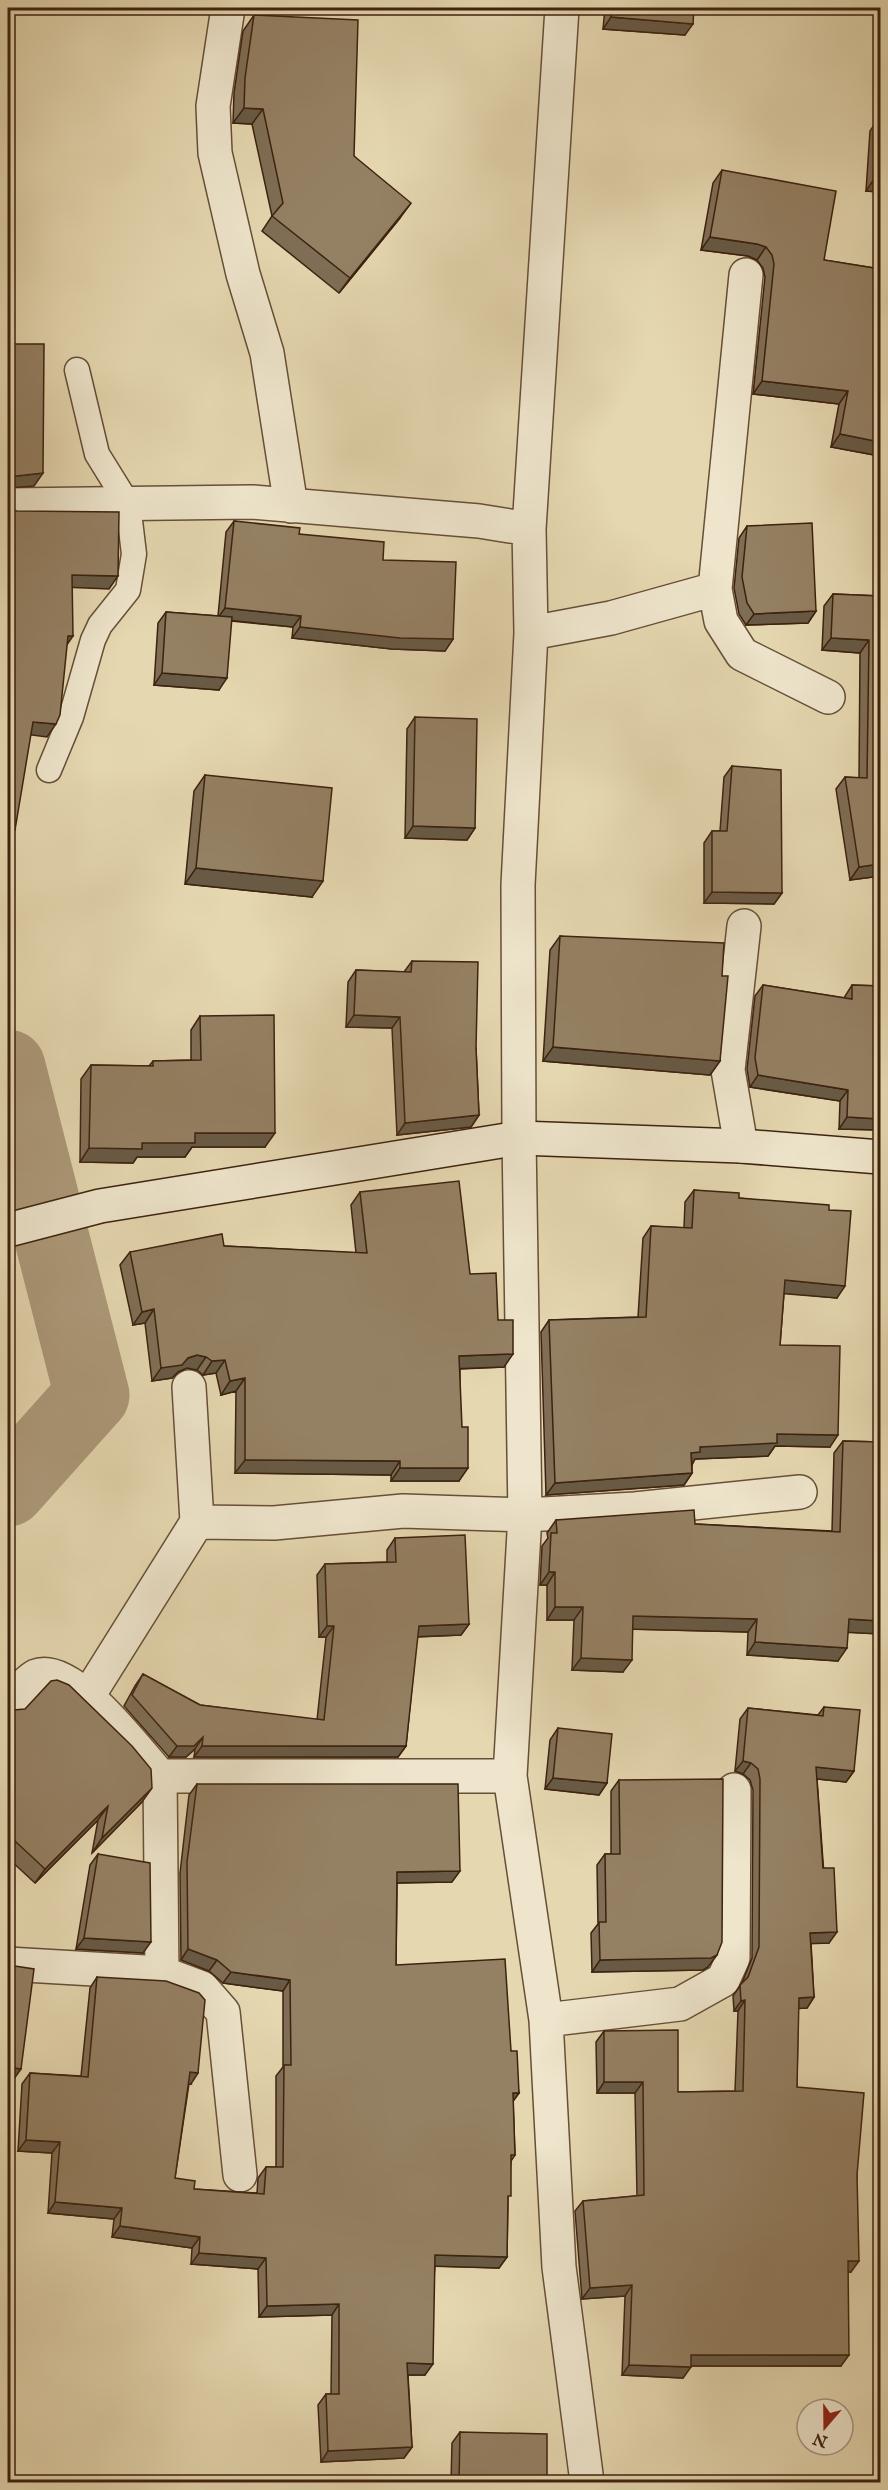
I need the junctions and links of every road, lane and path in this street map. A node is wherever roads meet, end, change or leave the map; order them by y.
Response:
1 (228, 8) edge
2 (562, 8) edge
3 (746, 275) dead end
4 (76, 370) dead end
5 (128, 504) junction
6 (8, 505) edge
7 (291, 507) junction
8 (529, 529) junction
9 (715, 589) junction
10 (531, 633) junction
11 (828, 697) dead end
12 (49, 770) dead end
13 (744, 926) dead end
14 (519, 1138) junction
15 (741, 1146) junction
16 (880, 1157) edge
17 (8, 1230) edge
18 (189, 1387) dead end
19 (800, 1492) dead end
20 (525, 1515) junction
21 (197, 1522) junction
22 (88, 1696) junction
23 (8, 1706) edge
24 (160, 1776) junction
25 (510, 1776) junction
26 (734, 1790) dead end
27 (8, 1964) edge
28 (162, 1973) junction
29 (546, 2020) junction
30 (240, 2175) dead end
31 (587, 2482) edge

1 - 7 street
2 - 8 street
3 - 9 street
4 - 5 lane
5 - 6 street
5 - 7 street
5 - 12 lane
7 - 8 street
8 - 10 street
9 - 10 street
9 - 11 street
10 - 14 street
13 - 15 street
14 - 15 street
14 - 17 street
14 - 20 street
15 - 16 street
18 - 21 street
19 - 20 street
20 - 21 street
20 - 25 street
21 - 22 street
22 - 23 street
22 - 24 street
24 - 25 street
24 - 28 street
25 - 29 street
26 - 29 street
27 - 28 street
28 - 30 street
29 - 31 street

